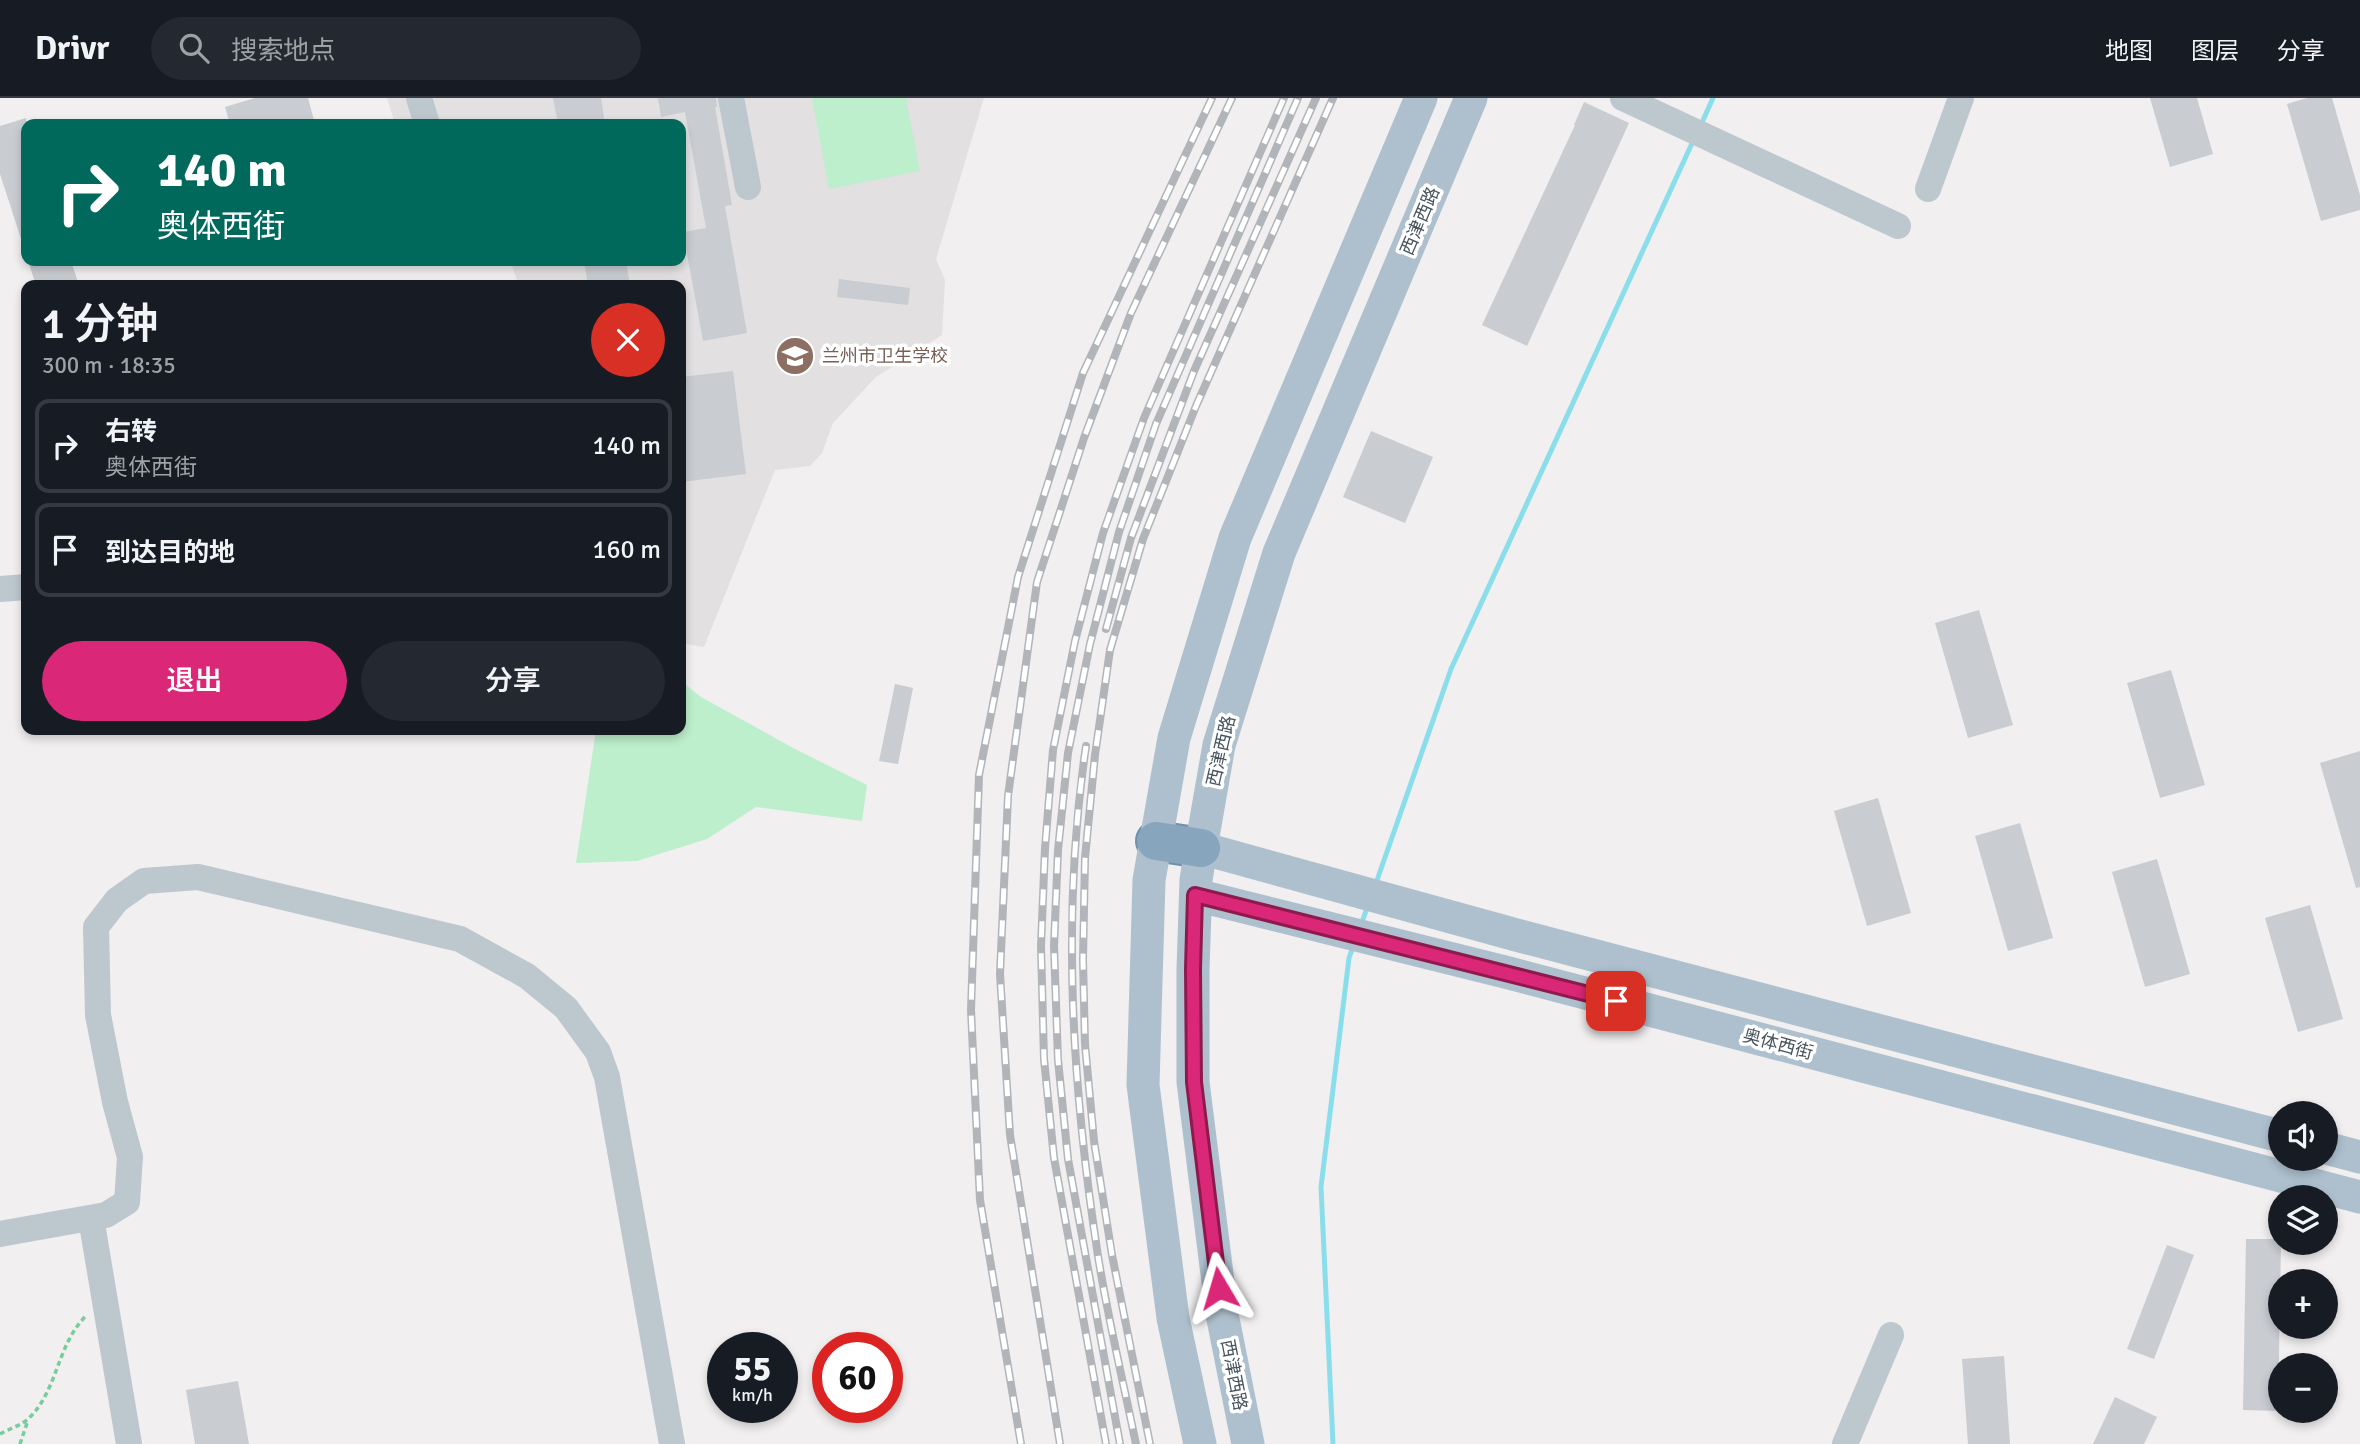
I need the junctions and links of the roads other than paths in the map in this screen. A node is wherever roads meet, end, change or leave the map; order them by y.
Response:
1 (419, 98) edge
2 (731, 98) edge
3 (1421, 98) edge
4 (1471, 98) edge
5 (1623, 98) edge
6 (1961, 98) edge
7 (425, 119) edge
8 (748, 187) dead end
9 (1928, 188) dead end
10 (1898, 226) dead end
11 (21, 587) edge
12 (0, 589) edge
13 (1156, 841) junction
14 (1201, 848) junction
15 (1195, 895) junction
16 (2268, 1133) edge
17 (2338, 1151) edge
18 (2360, 1157) edge
19 (2360, 1196) edge
20 (91, 1218) junction
21 (0, 1234) edge
22 (1891, 1335) dead end
23 (129, 1444) edge
24 (672, 1444) edge
25 (1200, 1444) edge
26 (1248, 1444) edge
27 (1845, 1444) edge

1 - 7 street
2 - 8 street
3 - 13 main road
4 - 14 main road, 西津西路
5 - 10 street
6 - 9 street
11 - 12 street
13 - 14 highway
13 - 25 main road
14 - 15 main road, 西津西路
14 - 16 main road
15 - 19 main road, 奥体西街
15 - 26 main road, 西津西路
17 - 18 main road
20 - 21 street
20 - 23 street
20 - 24 street
22 - 27 street

